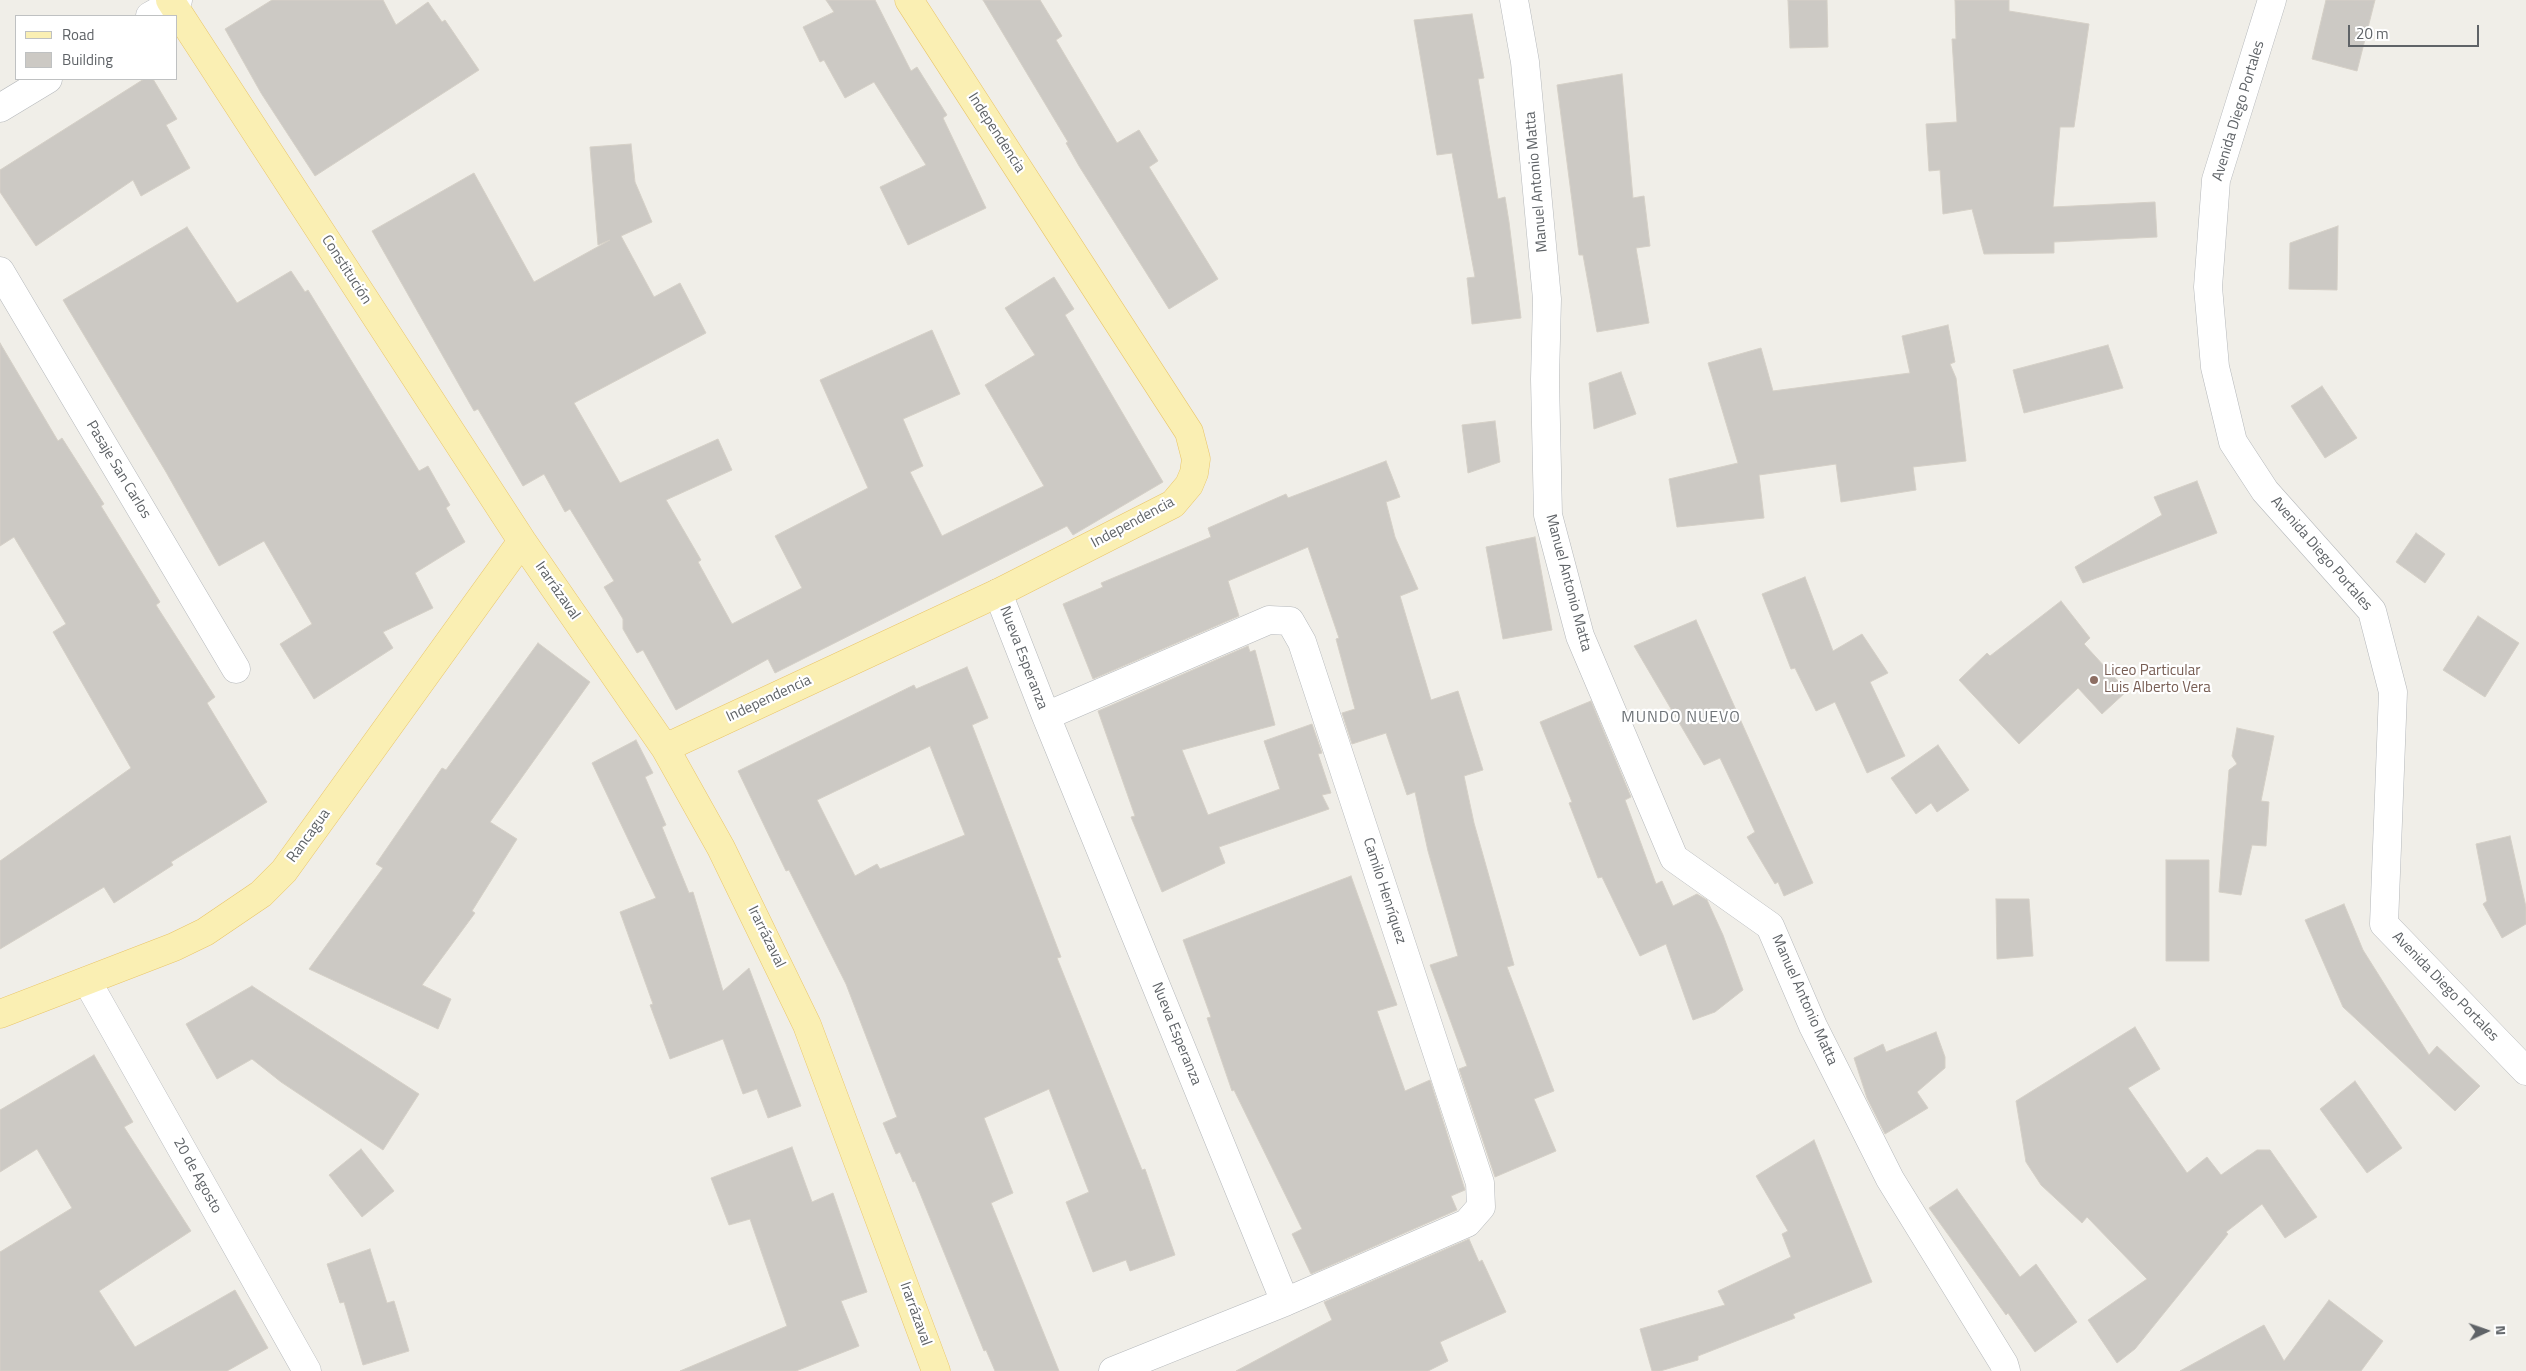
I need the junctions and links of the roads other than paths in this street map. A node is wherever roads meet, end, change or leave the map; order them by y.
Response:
1 (909, 0) edge
2 (1514, 0) edge
3 (2272, 0) edge
4 (178, 20) edge
5 (46, 80) edge
6 (0, 108) edge
7 (0, 271) edge
8 (522, 541) junction
9 (998, 593) junction
10 (236, 670) dead end
11 (1046, 716) junction
12 (665, 748) junction
13 (87, 981) junction
14 (0, 1014) edge
15 (2526, 1071) edge
16 (1285, 1302) junction
17 (307, 1371) edge
18 (936, 1371) edge
19 (1113, 1371) edge
20 (2006, 1371) edge

1 - 9 main road, Independencia
2 - 20 street, Manuel Antonio Matta
3 - 15 street, Avenida Diego Portales
4 - 8 main road, Constitución
5 - 6 street
7 - 10 street, Pasaje San Carlos
8 - 12 main road, Irarrázaval
8 - 13 main road, Rancagua
9 - 11 street, Nueva Esperanza
9 - 12 main road, Independencia
11 - 16 street, Nueva Esperanza
11 - 16 street, Camilo Henríquez
12 - 18 main road, Irarrázaval
13 - 14 main road, Rancagua
13 - 17 street, 20 de Agosto
16 - 19 street

